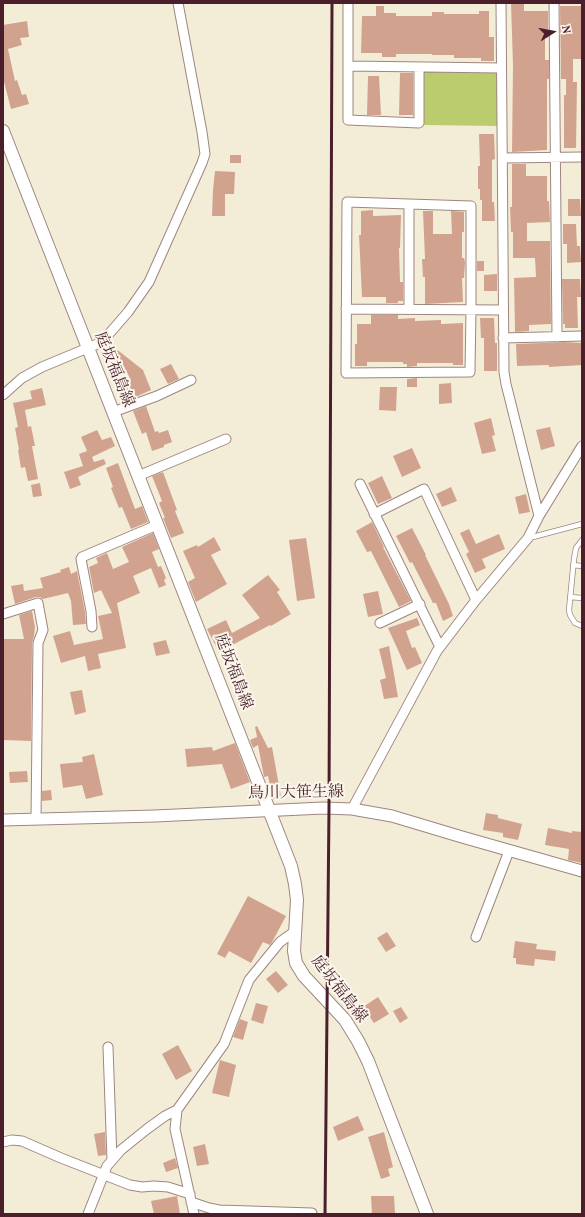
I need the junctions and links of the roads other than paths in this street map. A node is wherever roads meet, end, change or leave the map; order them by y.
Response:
1 (178, 3) edge
2 (348, 3) edge
3 (501, 3) edge
4 (554, 3) edge
5 (348, 66) junction
6 (419, 67) junction
7 (501, 68) junction
8 (3, 131) edge
9 (556, 157) junction
10 (582, 157) edge
11 (503, 158) junction
12 (409, 204) junction
13 (346, 309) junction
14 (409, 309) junction
15 (471, 310) junction
16 (503, 310) junction
17 (582, 336) edge
18 (557, 337) junction
19 (504, 338) junction
20 (88, 349) junction
21 (191, 380) dead end
22 (3, 394) edge
23 (113, 412) junction
24 (226, 439) dead end
25 (582, 446) edge
26 (138, 476) junction
27 (360, 484) dead end
28 (374, 514) junction
29 (540, 516) junction
30 (582, 524) edge
31 (157, 525) junction
32 (528, 538) junction
33 (582, 540) edge
34 (573, 565) junction
35 (582, 566) edge
36 (570, 597) junction
37 (582, 598) edge
38 (476, 600) junction
39 (420, 604) junction
40 (3, 614) edge
41 (380, 623) dead end
42 (582, 626) edge
43 (92, 627) dead end
44 (440, 647) junction
45 (352, 809) junction
46 (268, 810) junction
47 (36, 819) junction
48 (3, 820) edge
49 (508, 850) junction
50 (582, 871) edge
51 (294, 932) junction
52 (476, 938) dead end
53 (108, 1047) dead end
54 (177, 1110) junction
55 (3, 1142) edge
56 (112, 1160) junction
57 (104, 1174) junction
58 (190, 1198) junction
59 (312, 1212) dead end
60 (88, 1214) edge
61 (194, 1214) edge
62 (427, 1214) edge

1 - 20 street
2 - 5 street
3 - 7 street
4 - 9 street
5 - 6 street
5 - 6 street
6 - 7 street
7 - 11 street
8 - 20 main road, 庭坂福島線
9 - 10 street
9 - 11 street
9 - 18 street
11 - 16 street
12 - 13 street
12 - 14 street
12 - 15 street
13 - 14 street
13 - 15 street
14 - 15 street
15 - 16 street
16 - 19 street
17 - 18 street
18 - 19 street
19 - 29 street
20 - 22 street
20 - 23 main road, 庭坂福島線
21 - 23 street
23 - 26 main road, 庭坂福島線
24 - 26 street
25 - 29 street
26 - 31 main road, 庭坂福島線
27 - 28 street
28 - 38 street
28 - 39 street
29 - 32 street
30 - 32 lane
31 - 43 street
31 - 46 main road, 庭坂福島線
32 - 38 street
33 - 34 lane
34 - 35 lane
34 - 36 lane
36 - 37 lane
36 - 42 lane
38 - 44 street
39 - 41 street
39 - 44 street
40 - 47 street
44 - 45 street
45 - 46 street, 鳥川大笹生線
45 - 49 street, 鳥川大笹生線
46 - 47 street, 鳥川大笹生線
46 - 51 main road, 庭坂福島線
47 - 48 street, 鳥川大笹生線
49 - 50 street, 鳥川大笹生線
49 - 52 street
51 - 54 street
51 - 62 main road, 庭坂福島線
53 - 56 street
54 - 56 street
54 - 58 street
55 - 57 street
56 - 57 street
57 - 58 street
57 - 60 street
58 - 59 street
58 - 61 street

